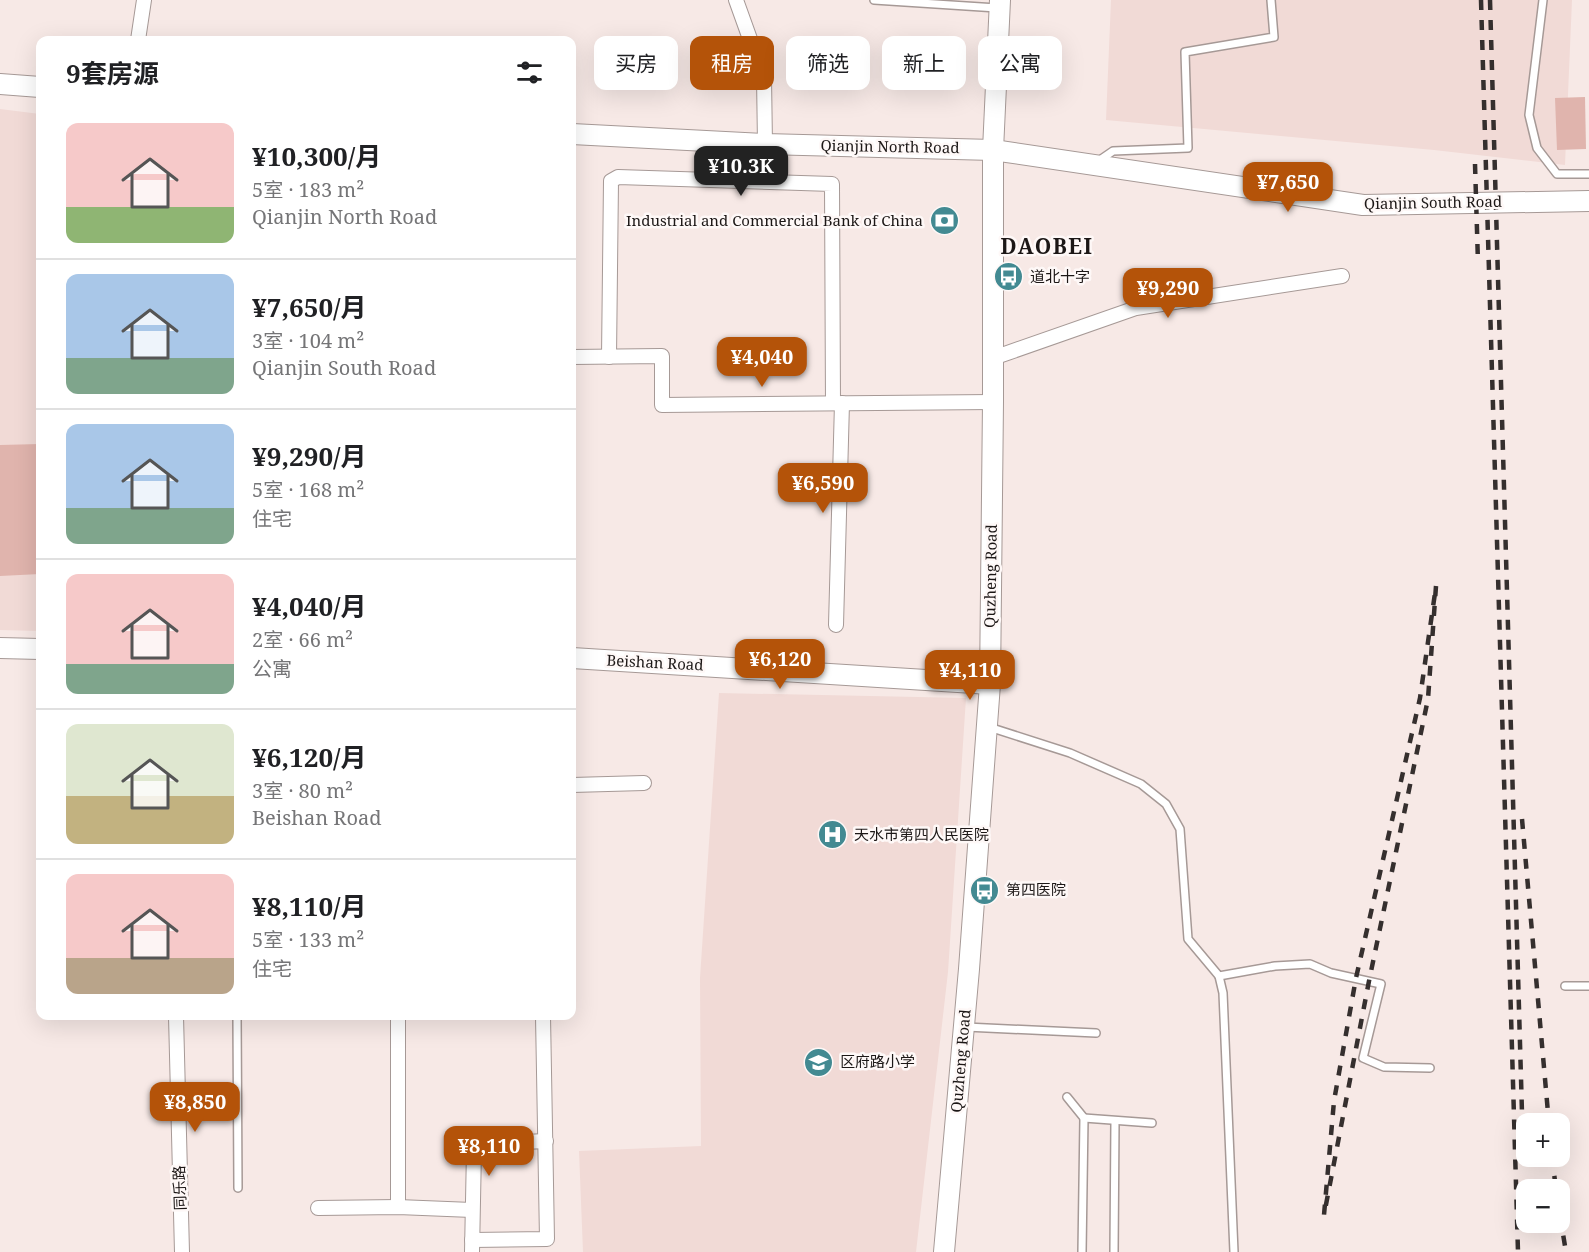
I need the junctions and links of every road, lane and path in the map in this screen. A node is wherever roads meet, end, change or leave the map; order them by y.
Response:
1 (144, 0) edge
2 (735, 0) edge
3 (873, 0) edge
4 (1271, 0) edge
5 (1543, 0) edge
6 (1000, 4) edge
7 (139, 36) edge
8 (0, 84) edge
9 (36, 87) edge
10 (576, 134) edge
11 (765, 144) junction
12 (993, 150) junction
13 (1093, 165) junction
14 (1589, 174) edge
15 (1589, 201) edge
16 (1342, 276) dead end
17 (576, 357) edge
18 (609, 357) junction
19 (993, 358) junction
20 (993, 402) junction
21 (837, 403) junction
22 (836, 625) dead end
23 (0, 648) edge
24 (36, 649) edge
25 (576, 658) edge
26 (990, 684) junction
27 (987, 726) junction
28 (644, 783) dead end
29 (576, 785) edge
30 (1219, 976) junction
31 (1565, 986) dead end
32 (1589, 986) edge
33 (176, 1020) edge
34 (237, 1020) edge
35 (398, 1020) edge
36 (543, 1020) edge
37 (964, 1027) junction
38 (1096, 1033) dead end
39 (1430, 1068) dead end
40 (1067, 1097) dead end
41 (1084, 1118) junction
42 (1115, 1121) junction
43 (1152, 1123) dead end
44 (546, 1142) junction
45 (238, 1188) dead end
46 (398, 1207) junction
47 (318, 1208) dead end
48 (472, 1210) junction
49 (472, 1246) edge
50 (182, 1252) edge
51 (944, 1252) edge
52 (1082, 1252) edge
53 (1114, 1252) edge
54 (1234, 1252) edge

1 - 7 street
2 - 11 street
3 - 6 lane
4 - 13 lane
5 - 14 lane
6 - 12 main road, Quzheng Road
8 - 9 main road
10 - 11 main road, Qianjin North Road
11 - 12 main road, Qianjin North Road
12 - 13 main road, Qianjin South Road
12 - 19 main road, Quzheng Road
13 - 15 main road, Qianjin South Road
16 - 19 street
17 - 18 street
18 - 21 street
18 - 21 street
19 - 20 main road, Quzheng Road
20 - 21 street
20 - 26 main road, Quzheng Road
21 - 22 street
23 - 24 main road
25 - 26 main road, Beishan Road
26 - 27 main road, Quzheng Road
27 - 30 lane
27 - 37 main road, Quzheng Road
28 - 29 street
30 - 39 lane
30 - 54 lane
31 - 32 lane
33 - 50 street, 同乐路
34 - 45 lane
35 - 46 street
36 - 44 street
37 - 38 lane
37 - 51 main road, Quzheng Road
40 - 41 lane
41 - 42 lane
41 - 52 lane
42 - 43 lane
42 - 53 lane
44 - 48 street
44 - 49 street
46 - 47 street
46 - 48 street
48 - 49 street

